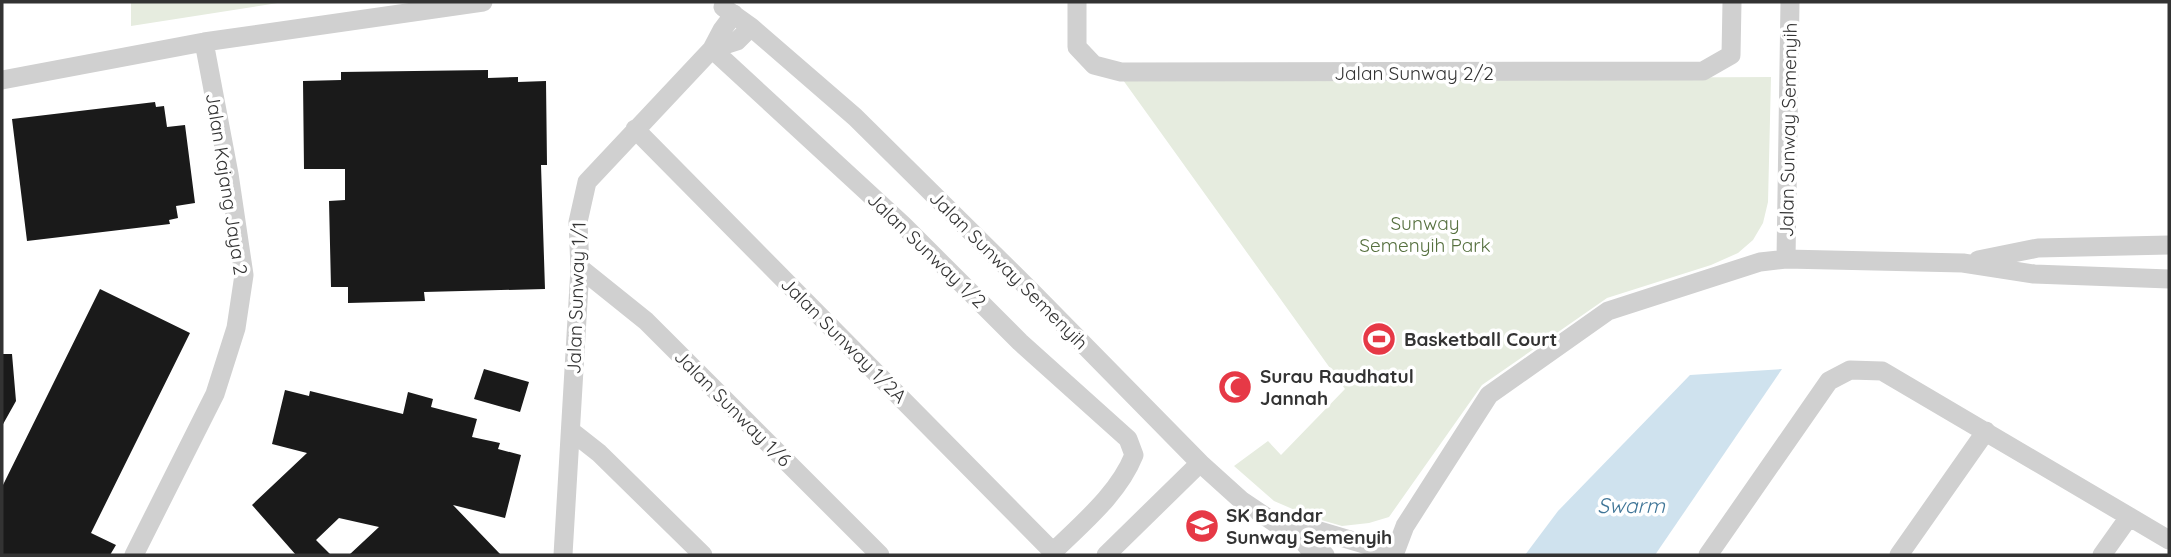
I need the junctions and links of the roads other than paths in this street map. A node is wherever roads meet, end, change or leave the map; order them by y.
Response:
1 (483, 2) edge
2 (1077, 2) edge
3 (1732, 2) edge
4 (1790, 2) edge
5 (729, 11) joint
6 (751, 27) junction
7 (204, 42) junction
8 (712, 49) junction
9 (2, 80) edge
10 (635, 129) junction
11 (2169, 245) edge
12 (1786, 259) junction
13 (1963, 263) junction
14 (580, 268) junction
15 (2169, 279) edge
16 (571, 431) junction
17 (1986, 431) junction
18 (1200, 463) junction
19 (2129, 517) junction
20 (1295, 531) junction
21 (2169, 540) edge
22 (1052, 553) edge
23 (1394, 554) edge
24 (134, 555) edge
25 (563, 555) edge
26 (703, 555) edge
27 (880, 555) edge
28 (1106, 555) edge
29 (1325, 555) edge
30 (1708, 555) edge
31 (1899, 555) edge
32 (2102, 555) edge

1 - 7 street
2 - 3 street, Jalan Sunway 2/2
4 - 12 street, Jalan Sunway Semenyih
5 - 6 street, Jalan Sunway Semenyih
5 - 8 street, Jalan Sunway 1/1
6 - 8 street
6 - 18 street, Jalan Sunway Semenyih
7 - 9 street
7 - 24 street, Jalan Kajang Jaya 2
8 - 10 street, Jalan Sunway 1/1
8 - 22 street, Jalan Sunway 1/2
10 - 14 street, Jalan Sunway 1/1
10 - 22 street, Jalan Sunway 1/2A
11 - 13 street
12 - 13 street
12 - 23 street
13 - 15 street
14 - 16 street, Jalan Sunway 1/1
14 - 27 street, Jalan Sunway 1/6
16 - 25 street, Jalan Sunway 1/1
16 - 26 street
17 - 19 street
17 - 30 street
17 - 31 street
18 - 20 street, Jalan Sunway Semenyih
18 - 28 street
19 - 21 street
19 - 32 street
20 - 23 street, Jalan Sunway Semenyih
20 - 29 street, Jalan Sunway Semenyih

